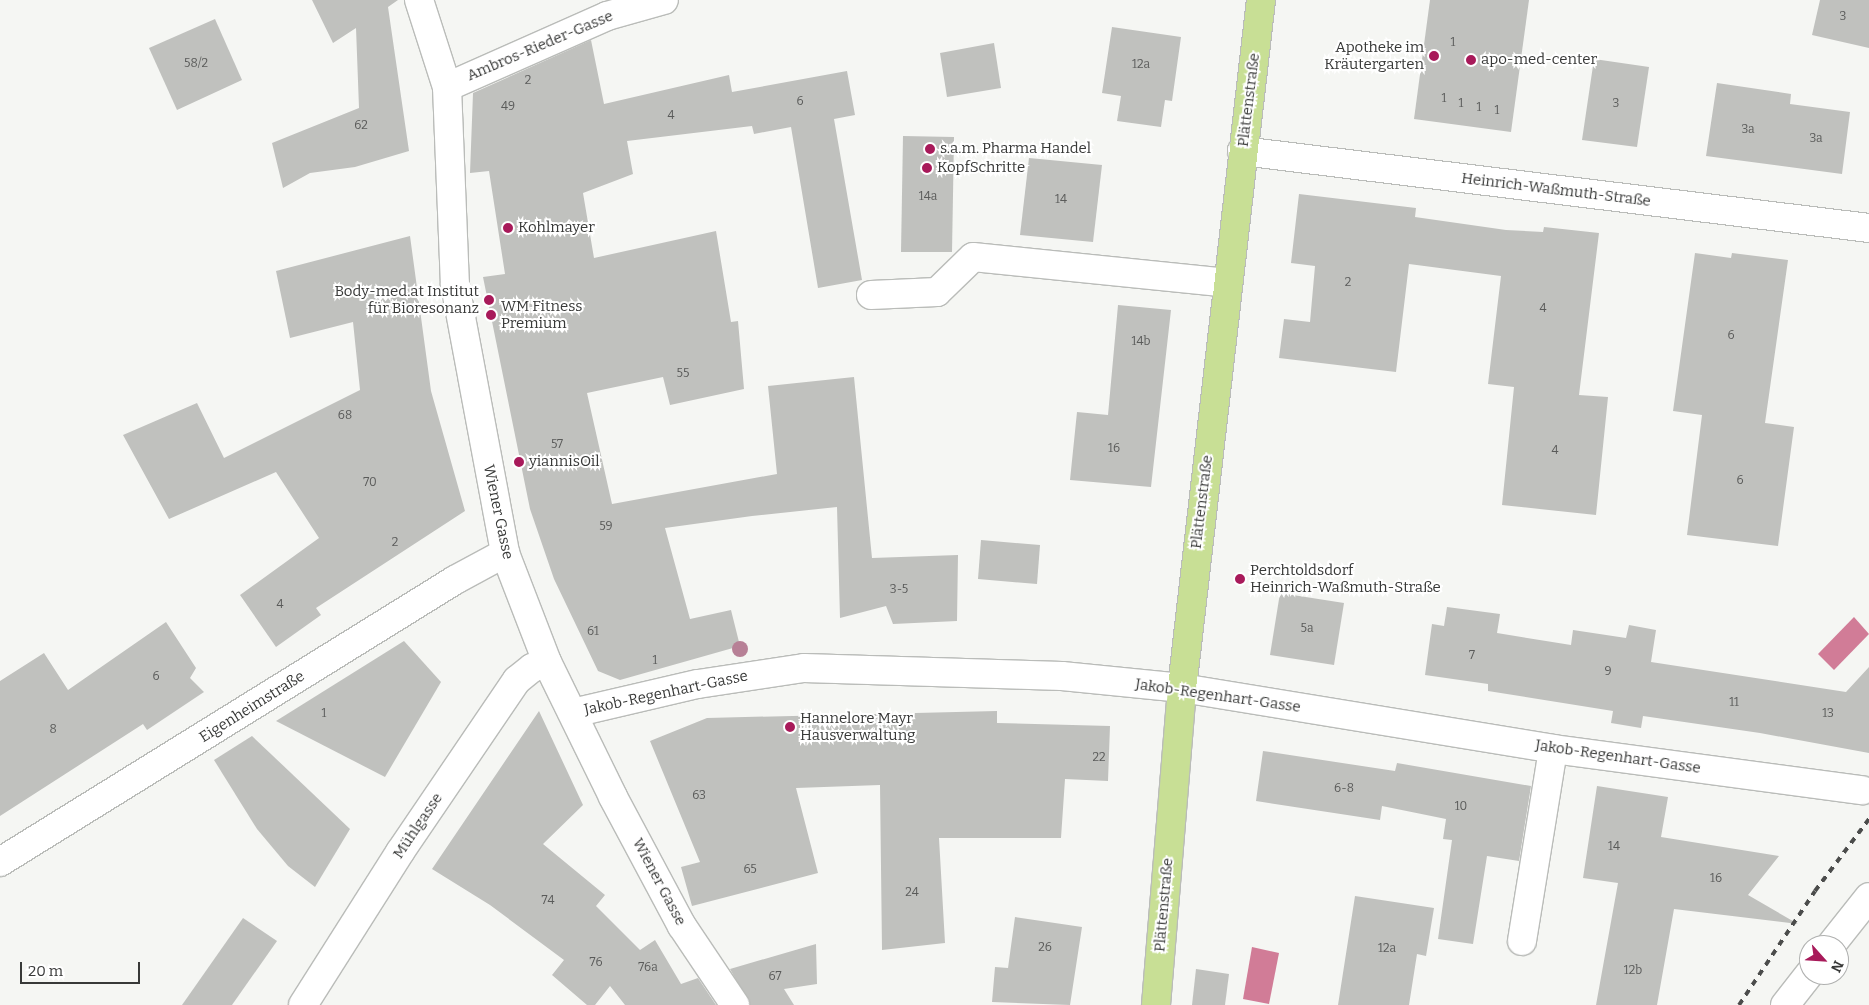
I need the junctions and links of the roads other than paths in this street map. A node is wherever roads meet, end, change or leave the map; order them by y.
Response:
1 (419, 0) edge
2 (664, 0) edge
3 (1261, 0) edge
4 (447, 87) junction
5 (1242, 151) junction
6 (1869, 228) edge
7 (1228, 283) junction
8 (871, 295) dead end
9 (505, 553) junction
10 (548, 662) junction
11 (1182, 688) junction
12 (573, 712) junction
13 (1552, 749) junction
14 (1862, 790) dead end
15 (0, 862) edge
16 (1869, 898) edge
17 (1840, 935) edge
18 (1522, 941) dead end
19 (1800, 985) edge
20 (304, 1005) edge
21 (735, 1005) edge
22 (1156, 1005) edge
23 (1785, 1005) edge

1 - 4 street, Wiener Gasse
2 - 4 street, Ambros-Rieder-Gasse
3 - 5 main road, Plättenstraße
4 - 9 street, Wiener Gasse
5 - 6 street, Heinrich-Waßmuth-Straße
5 - 7 main road, Plättenstraße
7 - 8 street
7 - 11 main road, Plättenstraße
9 - 10 street, Wiener Gasse
9 - 15 street, Eigenheimstraße
10 - 12 street, Wiener Gasse
10 - 20 street, Mühlgasse
11 - 12 street, Jakob-Regenhart-Gasse
11 - 13 street, Jakob-Regenhart-Gasse
11 - 22 main road, Plättenstraße
12 - 21 street, Wiener Gasse
13 - 14 street, Jakob-Regenhart-Gasse
13 - 18 street
16 - 17 street
19 - 23 street

